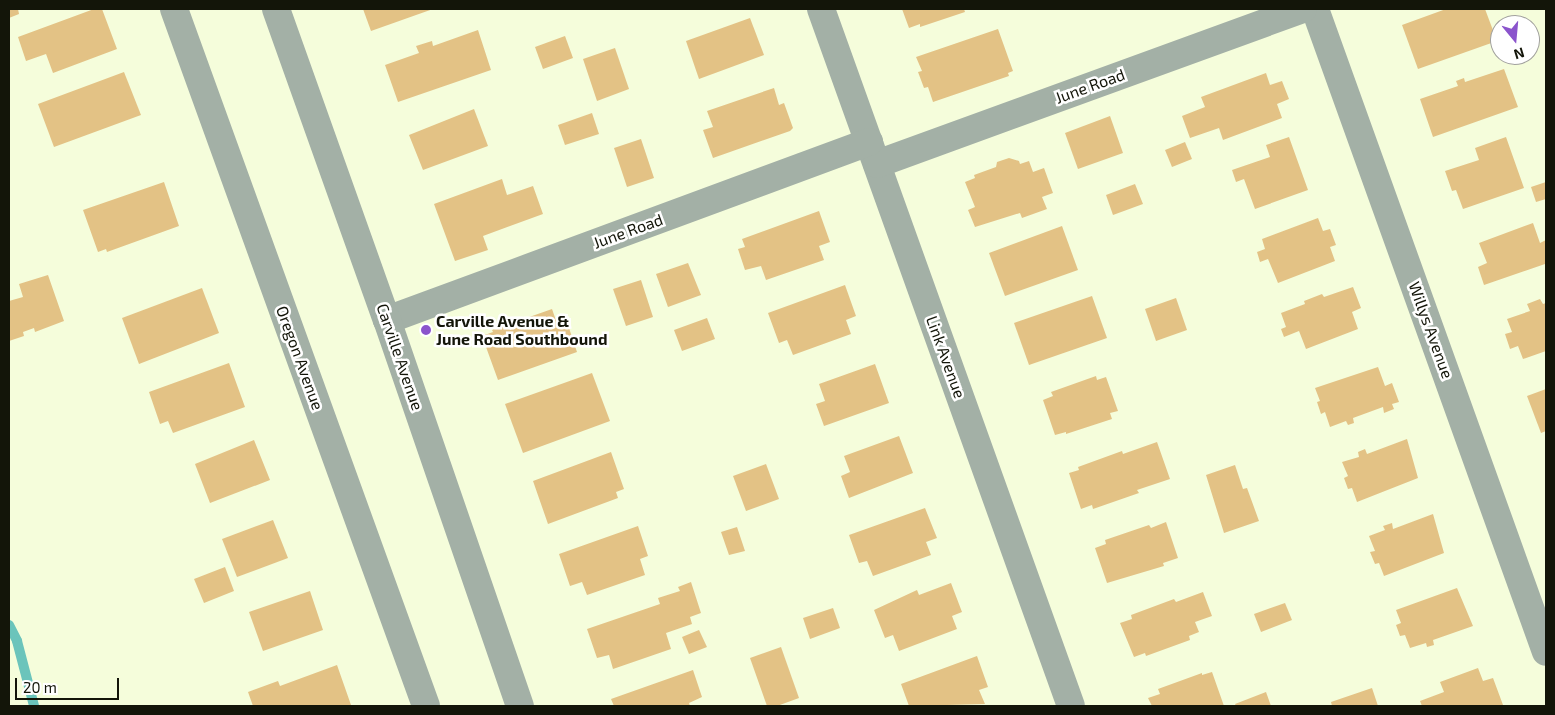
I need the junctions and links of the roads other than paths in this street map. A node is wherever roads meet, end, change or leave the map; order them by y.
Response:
1 (174, 9) edge
2 (276, 9) edge
3 (820, 9) edge
4 (1303, 9) edge
5 (1315, 9) edge
6 (873, 153) junction
7 (387, 320) junction
8 (1546, 652) edge
9 (426, 706) edge
10 (520, 706) edge
11 (1071, 706) edge

1 - 9 street, Oregon Avenue
2 - 7 street, Carville Avenue
3 - 6 street, Link Avenue
4 - 6 street, June Road
5 - 8 street, Willys Avenue
6 - 7 street, June Road
6 - 11 street, Link Avenue
7 - 10 street, Carville Avenue

